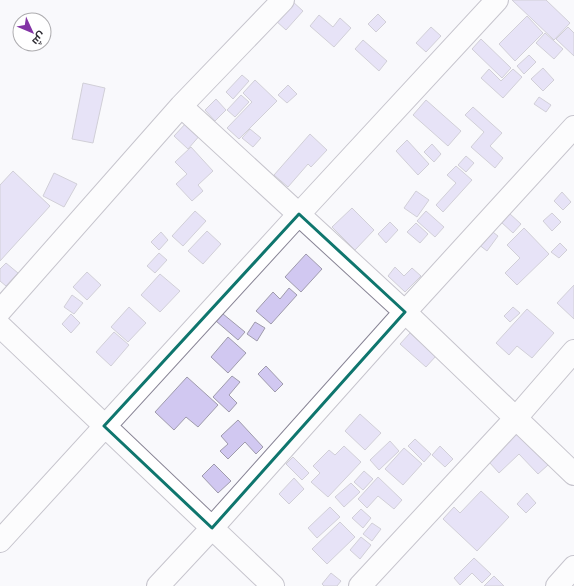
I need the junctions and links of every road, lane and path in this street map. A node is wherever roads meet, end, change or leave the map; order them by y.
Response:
1 (283, 0) edge
2 (497, 0) edge
3 (181, 106) junction
4 (574, 127) edge
5 (299, 214) junction
6 (0, 311) edge
7 (405, 312) junction
8 (0, 326) edge
9 (574, 351) edge
10 (515, 419) junction
11 (104, 426) junction
12 (574, 474) edge
13 (212, 528) junction
14 (0, 541) edge
15 (574, 568) edge
16 (158, 586) edge
17 (274, 586) edge
18 (360, 586) edge
19 (557, 586) edge

1 - 3 street
2 - 5 street
3 - 5 street
3 - 6 street
4 - 7 street
5 - 7 street
5 - 11 street
7 - 10 street
7 - 13 street
8 - 11 street
9 - 10 street
10 - 12 street
10 - 18 street
11 - 13 street
11 - 14 street
13 - 16 street
13 - 17 street
15 - 19 street

